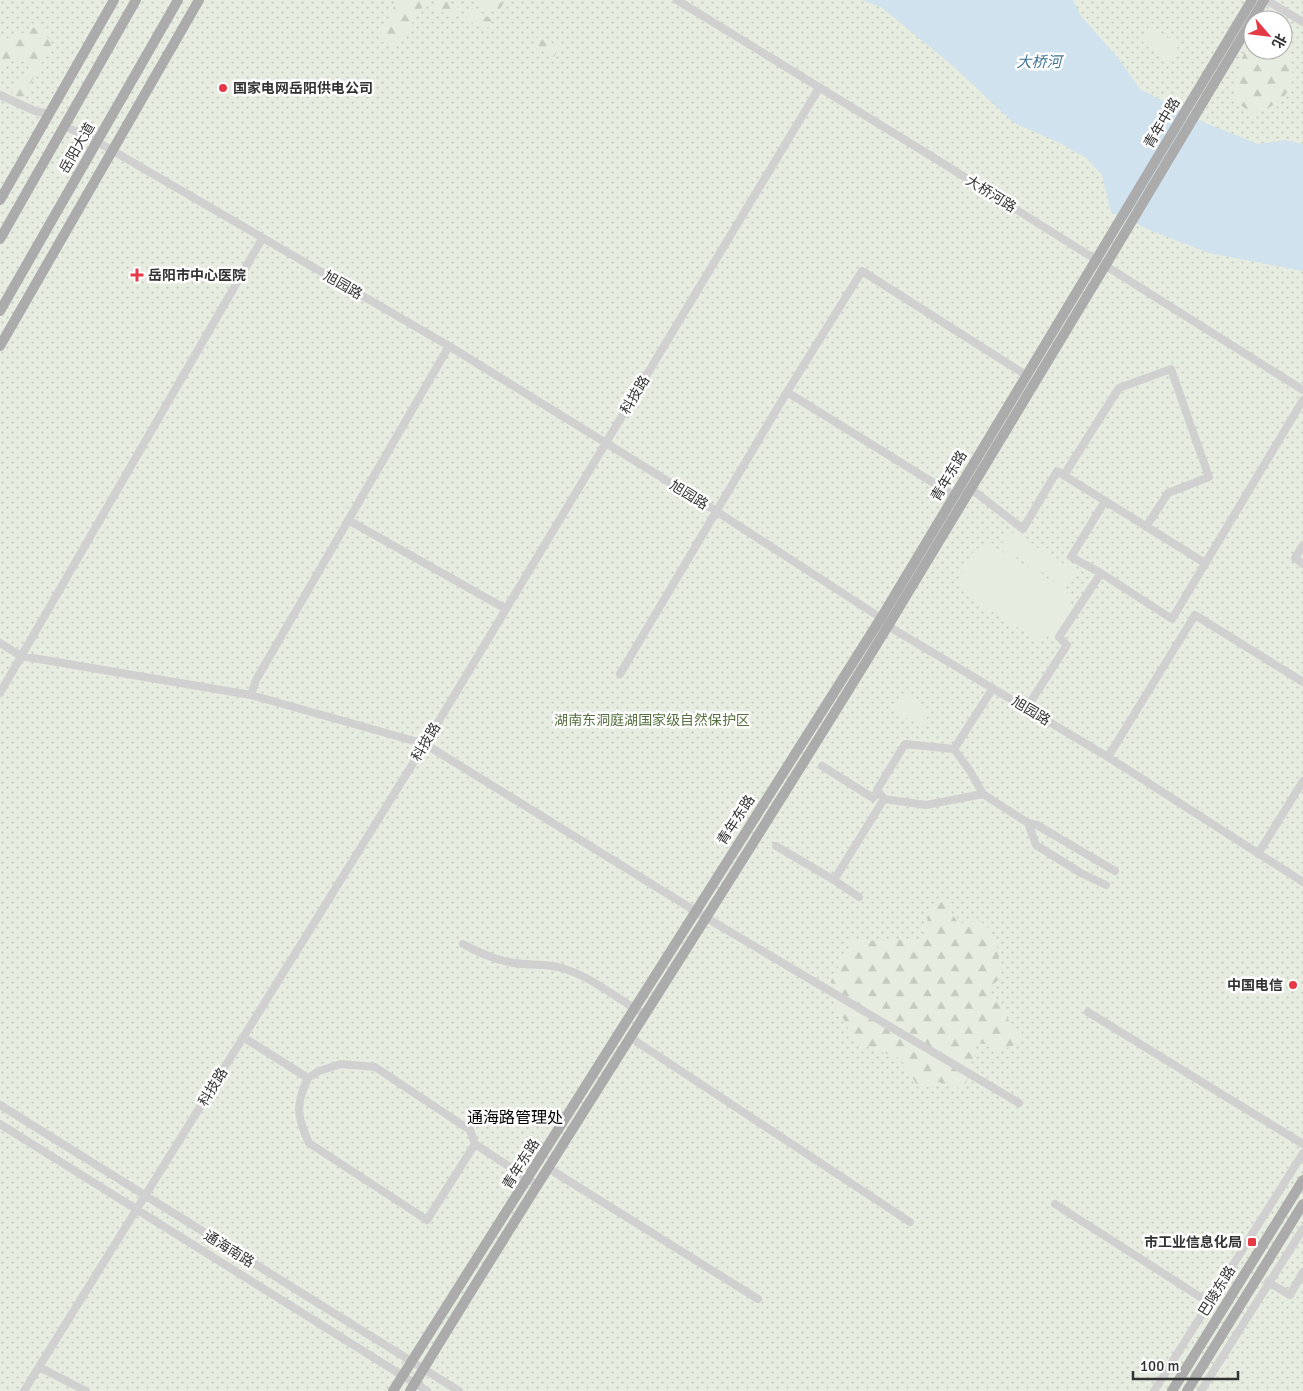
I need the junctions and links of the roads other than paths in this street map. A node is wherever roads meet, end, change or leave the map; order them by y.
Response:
1 (114, 0) edge
2 (136, 0) edge
3 (178, 0) edge
4 (199, 0) edge
5 (677, 0) edge
6 (1252, 0) edge
7 (1265, 0) edge
8 (1303, 22) edge
9 (818, 88) junction
10 (0, 95) edge
11 (49, 114) junction
12 (64, 126) junction
13 (96, 141) junction
14 (111, 150) junction
15 (0, 200) edge
16 (0, 239) edge
17 (262, 239) junction
18 (1099, 256) junction
19 (1105, 267) junction
20 (0, 310) edge
21 (0, 346) edge
22 (449, 346) junction
23 (1026, 375) junction
24 (1303, 390) edge
25 (787, 392) junction
26 (1303, 400) edge
27 (606, 443) junction
28 (1064, 475) junction
29 (970, 488) junction
30 (953, 495) junction
31 (1105, 501) junction
32 (716, 511) junction
33 (348, 520) junction
34 (1146, 527) junction
35 (1303, 545) edge
36 (1205, 563) junction
37 (1303, 564) edge
38 (1101, 573) junction
39 (506, 609) junction
40 (885, 622) junction
41 (0, 643) edge
42 (21, 656) junction
43 (620, 674) dead end
44 (1303, 682) edge
45 (993, 688) junction
46 (0, 694) edge
47 (252, 695) junction
48 (1026, 709) junction
49 (425, 744) junction
50 (954, 749) junction
51 (1108, 757) junction
52 (822, 766) dead end
53 (1303, 781) edge
54 (878, 790) junction
55 (983, 794) junction
56 (873, 798) junction
57 (883, 801) junction
58 (1028, 823) junction
59 (776, 846) dead end
60 (1258, 854) junction
61 (1102, 864) junction
62 (1115, 871) dead end
63 (1094, 877) junction
64 (834, 880) junction
65 (1303, 882) edge
66 (1106, 885) dead end
67 (859, 897) dead end
68 (695, 910) junction
69 (706, 917) junction
70 (463, 944) dead end
71 (634, 1008) junction
72 (1088, 1012) dead end
73 (645, 1015) junction
74 (243, 1037) junction
75 (631, 1038) junction
76 (308, 1078) junction
77 (1018, 1103) dead end
78 (0, 1105) edge
79 (0, 1124) edge
80 (475, 1144) junction
81 (1303, 1144) edge
82 (1303, 1153) edge
83 (548, 1168) junction
84 (1303, 1180) edge
85 (533, 1182) junction
86 (145, 1196) junction
87 (1055, 1204) dead end
88 (1303, 1204) edge
89 (137, 1210) junction
90 (910, 1222) dead end
91 (1303, 1229) edge
92 (1303, 1272) edge
93 (1268, 1282) junction
94 (758, 1300) dead end
95 (1208, 1302) junction
96 (412, 1362) junction
97 (39, 1368) junction
98 (423, 1368) junction
99 (403, 1375) junction
100 (412, 1387) edge
101 (24, 1391) edge
102 (86, 1391) edge
103 (393, 1391) edge
104 (427, 1391) edge
105 (459, 1391) edge
106 (1154, 1391) edge
107 (1172, 1391) edge
108 (1187, 1391) edge
109 (1201, 1391) edge

1 - 11 main road
2 - 12 main road, 岳阳大道
3 - 13 main road, 岳阳大道
4 - 14 main road
5 - 9 street, 大桥河路
6 - 18 main road, 青年中路
7 - 8 street
7 - 19 main road, 青年东路
9 - 18 street, 大桥河路
9 - 27 street, 科技路
10 - 11 street
11 - 15 main road
12 - 13 street, 旭园路
12 - 16 main road, 岳阳大道
13 - 14 street, 旭园路
13 - 20 main road, 岳阳大道
14 - 17 street, 旭园路
14 - 21 main road
17 - 22 street, 旭园路
17 - 42 street
18 - 19 street, 大桥河路
18 - 23 main road, 青年东路
19 - 24 street, 大桥河路
19 - 29 main road, 青年东路
22 - 27 street, 旭园路
22 - 33 street
23 - 25 street
23 - 30 main road, 青年东路
25 - 30 street
25 - 32 street
26 - 36 street
27 - 32 street, 旭园路
27 - 39 street, 科技路
28 - 29 street
28 - 31 street
28 - 34 street
29 - 40 main road, 青年东路
30 - 40 main road, 青年东路
31 - 34 street
31 - 38 street
32 - 40 street, 旭园路
32 - 43 street
33 - 39 street
33 - 47 street
34 - 36 street
35 - 37 street
36 - 38 street
38 - 48 street
39 - 49 street, 科技路
40 - 45 street, 旭园路
40 - 68 main road, 青年东路
40 - 69 main road, 青年东路
41 - 42 street
42 - 46 street
42 - 47 street
44 - 51 street
45 - 48 street, 旭园路
45 - 50 street
47 - 49 street
48 - 51 street, 旭园路
49 - 68 street
49 - 74 street, 科技路
50 - 54 street
50 - 55 street
51 - 60 street, 旭园路
52 - 56 street
53 - 60 street
54 - 56 street
54 - 57 street
55 - 57 street
55 - 58 street
56 - 57 street
57 - 64 street
58 - 61 street
58 - 63 street
59 - 64 street
60 - 65 street, 旭园路
61 - 62 street
61 - 63 street
63 - 66 street
64 - 67 street
68 - 69 street
68 - 71 main road, 青年东路
69 - 73 main road, 青年东路
69 - 77 street
70 - 71 street
71 - 73 street
71 - 85 main road, 青年东路
72 - 81 street
73 - 75 main road, 青年东路
74 - 76 street
74 - 86 street, 科技路
75 - 83 main road, 青年东路
75 - 90 street
76 - 80 street
76 - 80 street
78 - 86 street, 通海南路
79 - 89 street, 通海南路
80 - 85 street
82 - 95 street
83 - 85 main road, 青年东路
83 - 94 street
84 - 107 main road, 巴陵东路
85 - 96 main road, 青年东路
85 - 98 main road, 青年东路
86 - 89 street, 科技路
86 - 96 street, 通海南路
87 - 95 street
88 - 108 main road, 巴陵东路
89 - 97 street, 科技路
89 - 99 street, 通海南路
91 - 93 street
92 - 93 street
93 - 109 street
95 - 106 street
96 - 98 street, 通海南路
96 - 99 main road, 青年东路
97 - 101 street, 科技路
97 - 102 street
98 - 100 main road, 青年东路
98 - 105 street, 通海南路
99 - 100 street, 通海南路
99 - 103 main road, 青年东路
100 - 104 street, 通海南路

